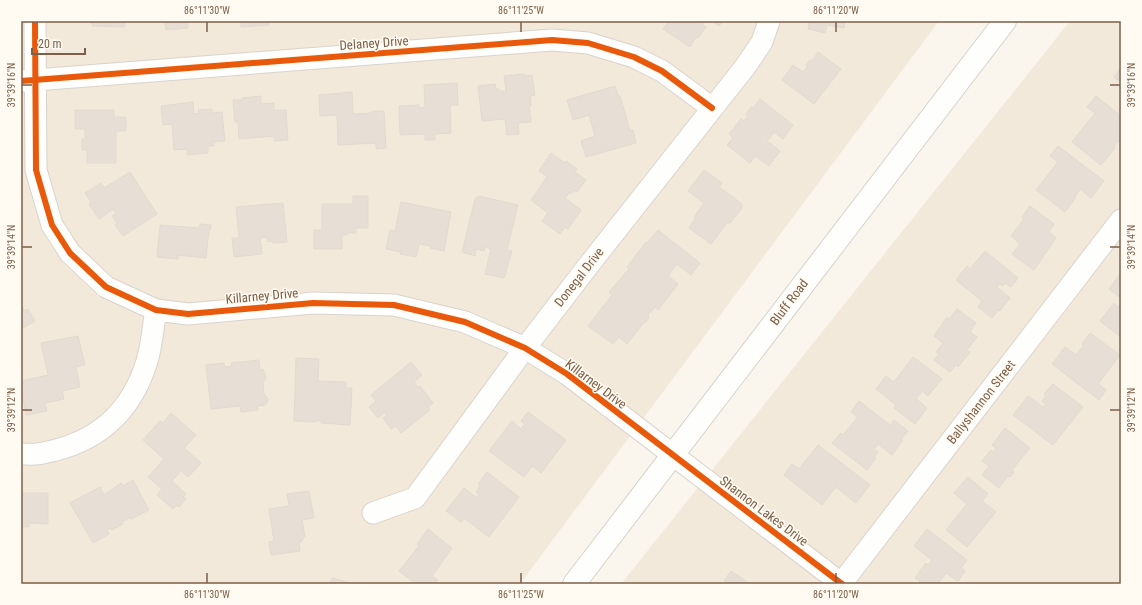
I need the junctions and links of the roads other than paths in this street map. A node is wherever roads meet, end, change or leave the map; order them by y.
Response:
1 (35, 21) edge
2 (769, 21) edge
3 (1005, 21) edge
4 (28, 81) edge
5 (712, 108) junction
6 (1121, 220) edge
7 (156, 310) junction
8 (525, 348) junction
9 (21, 454) edge
10 (672, 455) junction
11 (373, 513) dead end
12 (574, 584) edge
13 (841, 584) edge

1 - 4 street, Killarney Drive
2 - 5 street, Donegal Drive
3 - 10 main road, Bluff Road
4 - 5 street, Delaney Drive
4 - 7 street, Killarney Drive
5 - 8 street, Donegal Drive
6 - 13 street, Ballyshannon Street
7 - 8 street, Killarney Drive
7 - 9 street
8 - 10 street, Killarney Drive
8 - 11 street, Donegal Drive
10 - 12 main road, Bluff Road
10 - 13 street, Shannon Lakes Drive

